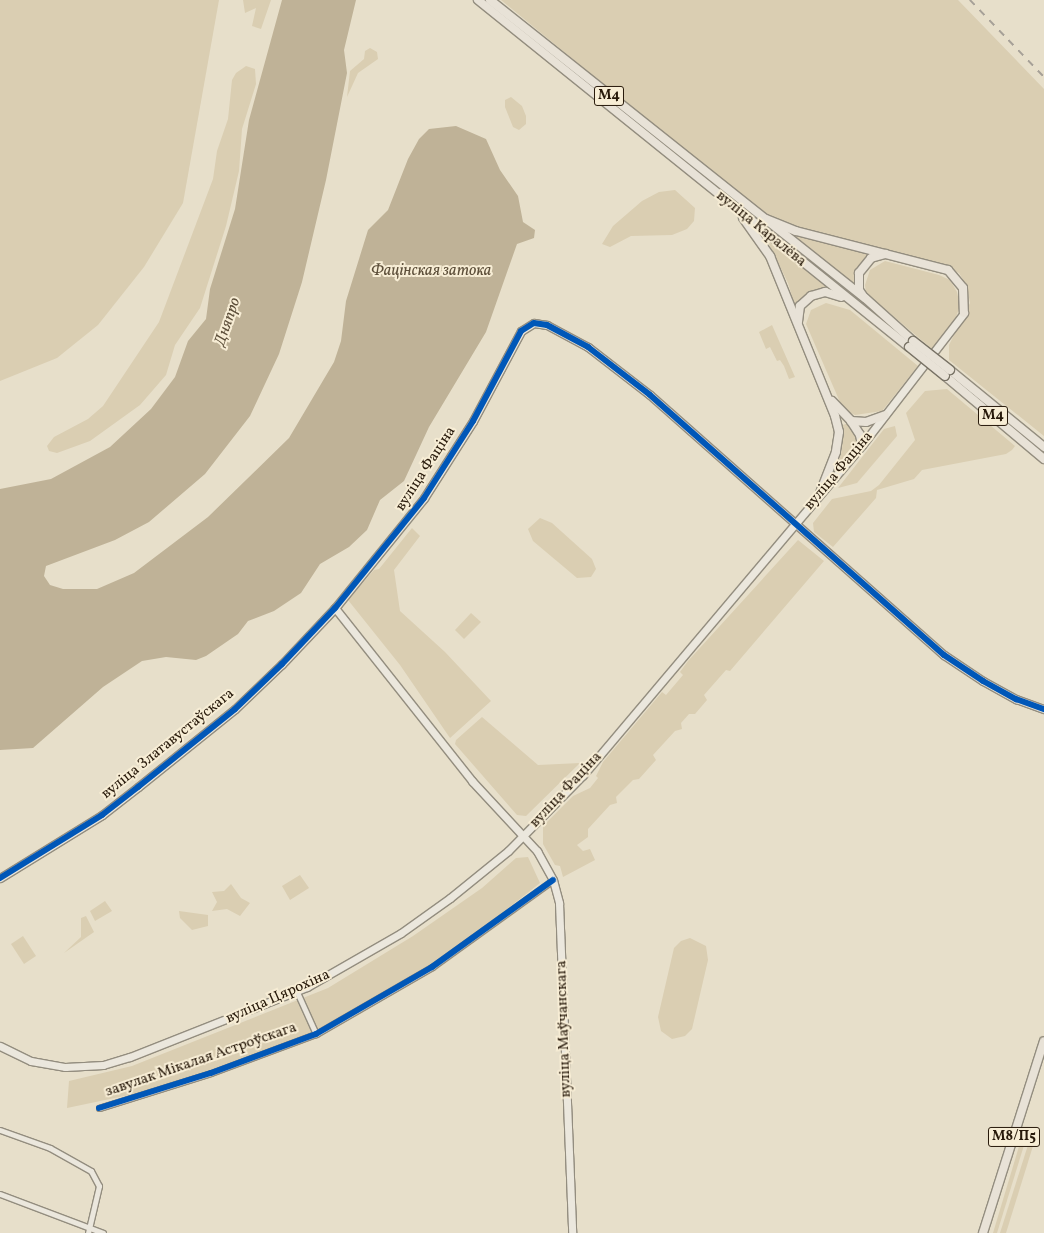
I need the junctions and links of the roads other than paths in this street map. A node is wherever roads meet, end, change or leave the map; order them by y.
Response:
1 (478, 0) edge
2 (490, 0) edge
3 (736, 209) junction
4 (758, 216) junction
5 (890, 254) junction
6 (864, 298) junction
7 (859, 307) junction
8 (964, 313) joint
9 (799, 329) junction
10 (911, 344) junction
11 (947, 373) junction
12 (829, 398) junction
13 (885, 415) junction
14 (851, 421) junction
15 (862, 445) junction
16 (1044, 447) edge
17 (1044, 459) edge
18 (820, 493) junction
19 (795, 523) junction
20 (335, 608) junction
21 (1044, 709) edge
22 (522, 837) junction
23 (0, 878) edge
24 (553, 880) junction
25 (297, 992) junction
26 (316, 1034) junction
27 (1044, 1040) edge
28 (0, 1046) edge
29 (98, 1108) dead end
30 (0, 1130) edge
31 (0, 1194) edge
32 (89, 1230) edge
33 (103, 1233) edge
34 (572, 1233) edge
35 (983, 1233) edge

1 - 3 main road, вуліца Каралёва / М4
2 - 4 main road, вуліца Каралёва / М4
3 - 7 main road, вуліца Каралёва / М4
3 - 9 main road
4 - 5 main road
4 - 6 main road, вуліца Каралёва / М4
5 - 6 main road
5 - 8 main road
6 - 10 main road, вуліца Каралёва / М4
7 - 9 main road
7 - 10 main road, вуліца Каралёва / М4
8 - 13 street, вуліца Фаціна
9 - 12 main road
10 - 11 main road, вуліца Каралёва / М4, bridge
11 - 16 main road, вуліца Каралёва / М4
11 - 17 main road, вуліца Каралёва / М4
12 - 14 main road
12 - 18 main road
13 - 14 main road
13 - 15 street, вуліца Фаціна
14 - 15 main road
15 - 18 street, вуліца Фаціна
18 - 19 street, вуліца Фаціна
19 - 20 street, вуліца Фаціна
19 - 21 street
19 - 22 street, вуліца Фаціна
20 - 22 street, вуліца Фаціна
20 - 23 street, вуліца Златавустаўскага
22 - 24 street, вуліца Маўчанскага
22 - 25 street, вуліца Цярохіна
24 - 26 street, завулак Мікалая Астроўскага
24 - 34 street, вуліца Маўчанскага
25 - 26 street
25 - 28 street, вуліца Цярохіна
26 - 29 street, завулак Мікалая Астроўскага
27 - 35 main road, М8/П5
30 - 32 street
31 - 32 street
32 - 33 street

